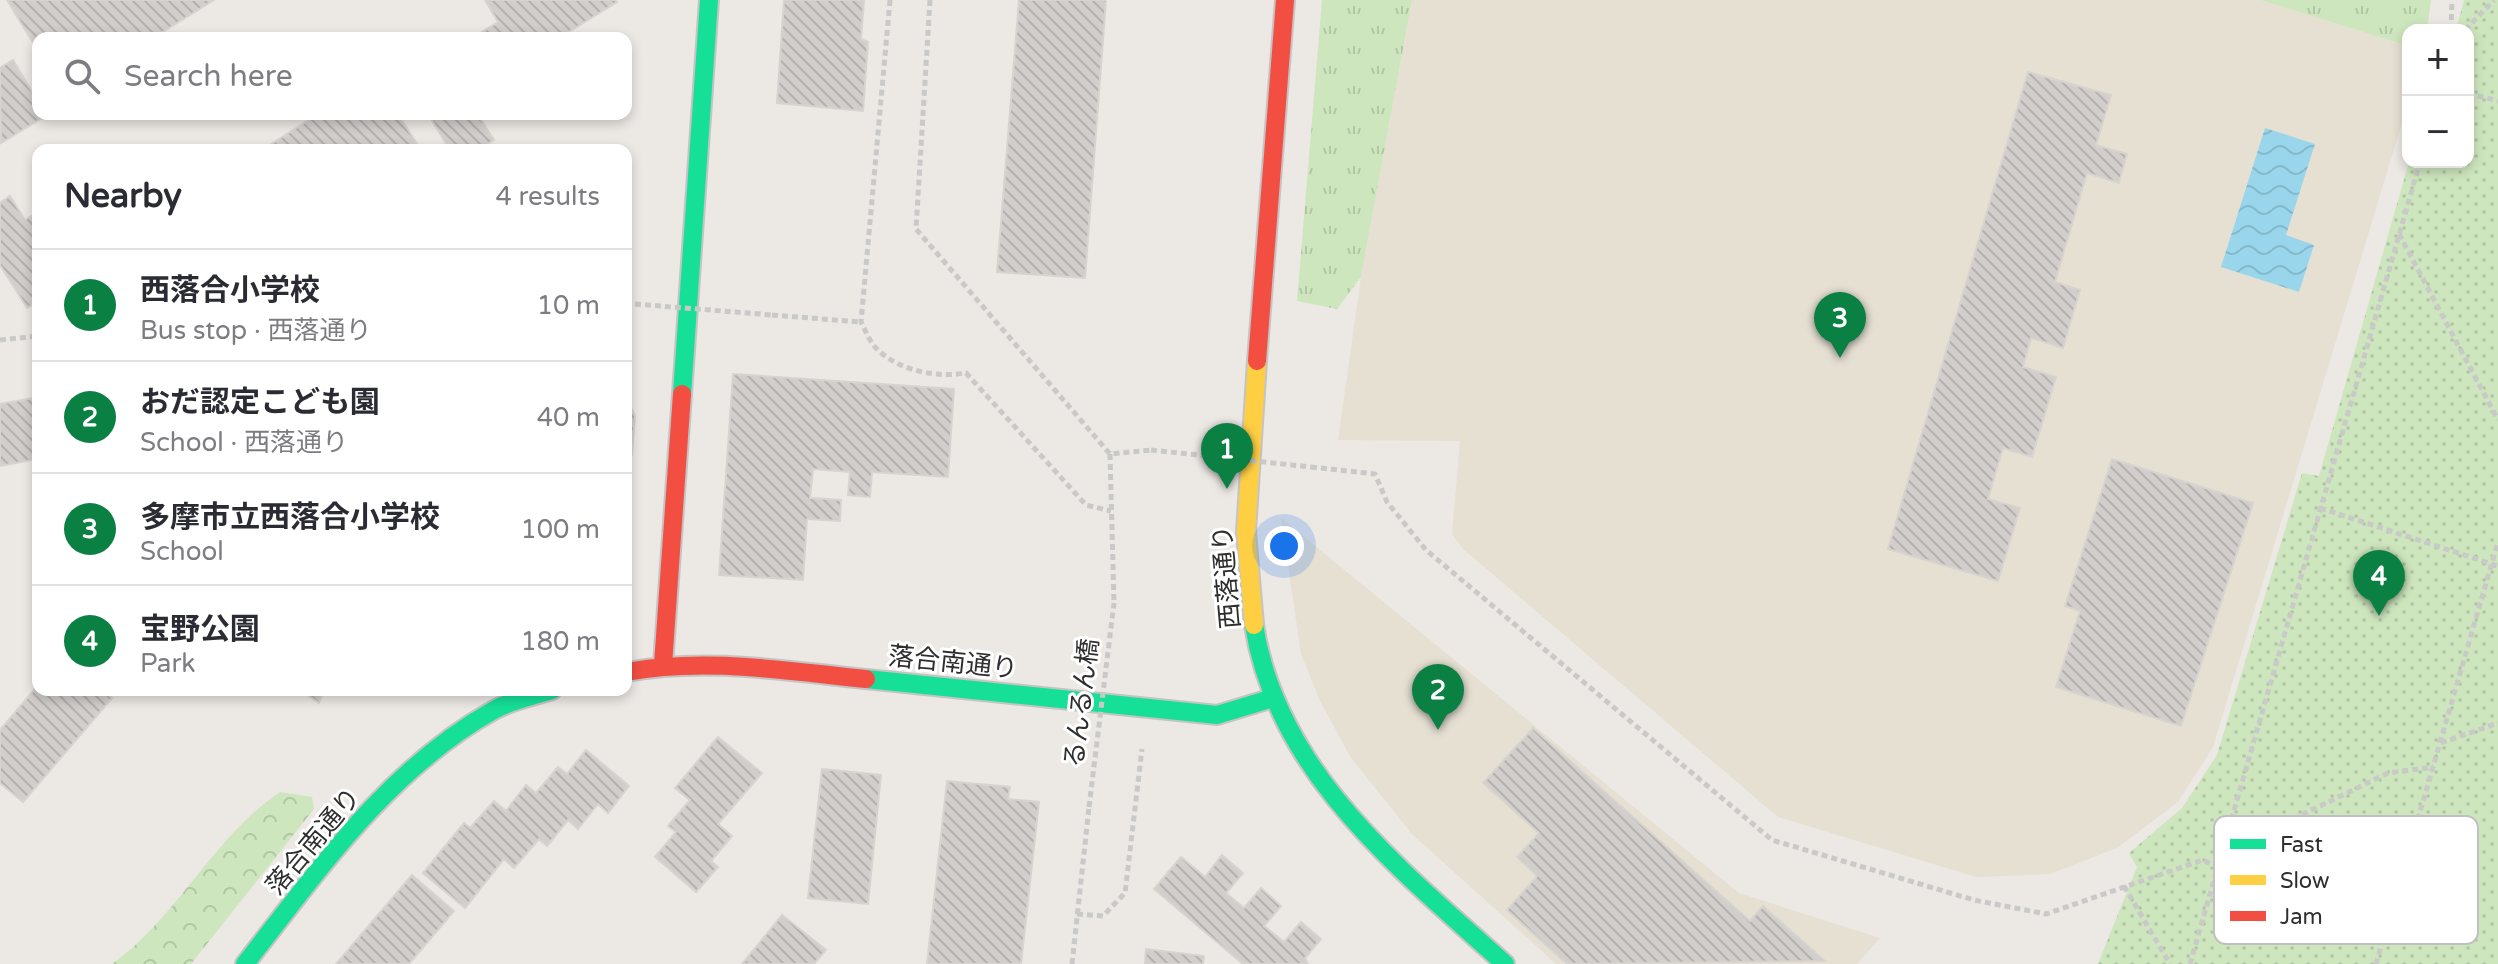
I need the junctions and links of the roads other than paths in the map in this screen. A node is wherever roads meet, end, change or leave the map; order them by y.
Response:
1 (709, 0) edge
2 (1285, 0) edge
3 (663, 665) junction
4 (632, 671) edge
5 (534, 696) edge
6 (1273, 698) junction
7 (245, 964) edge
8 (1505, 964) edge

1 - 3 street
2 - 6 street, 西落通り
3 - 4 street, 落合南通り
3 - 6 street, 落合南通り
5 - 7 street, 落合南通り
6 - 8 street, 西落通り

